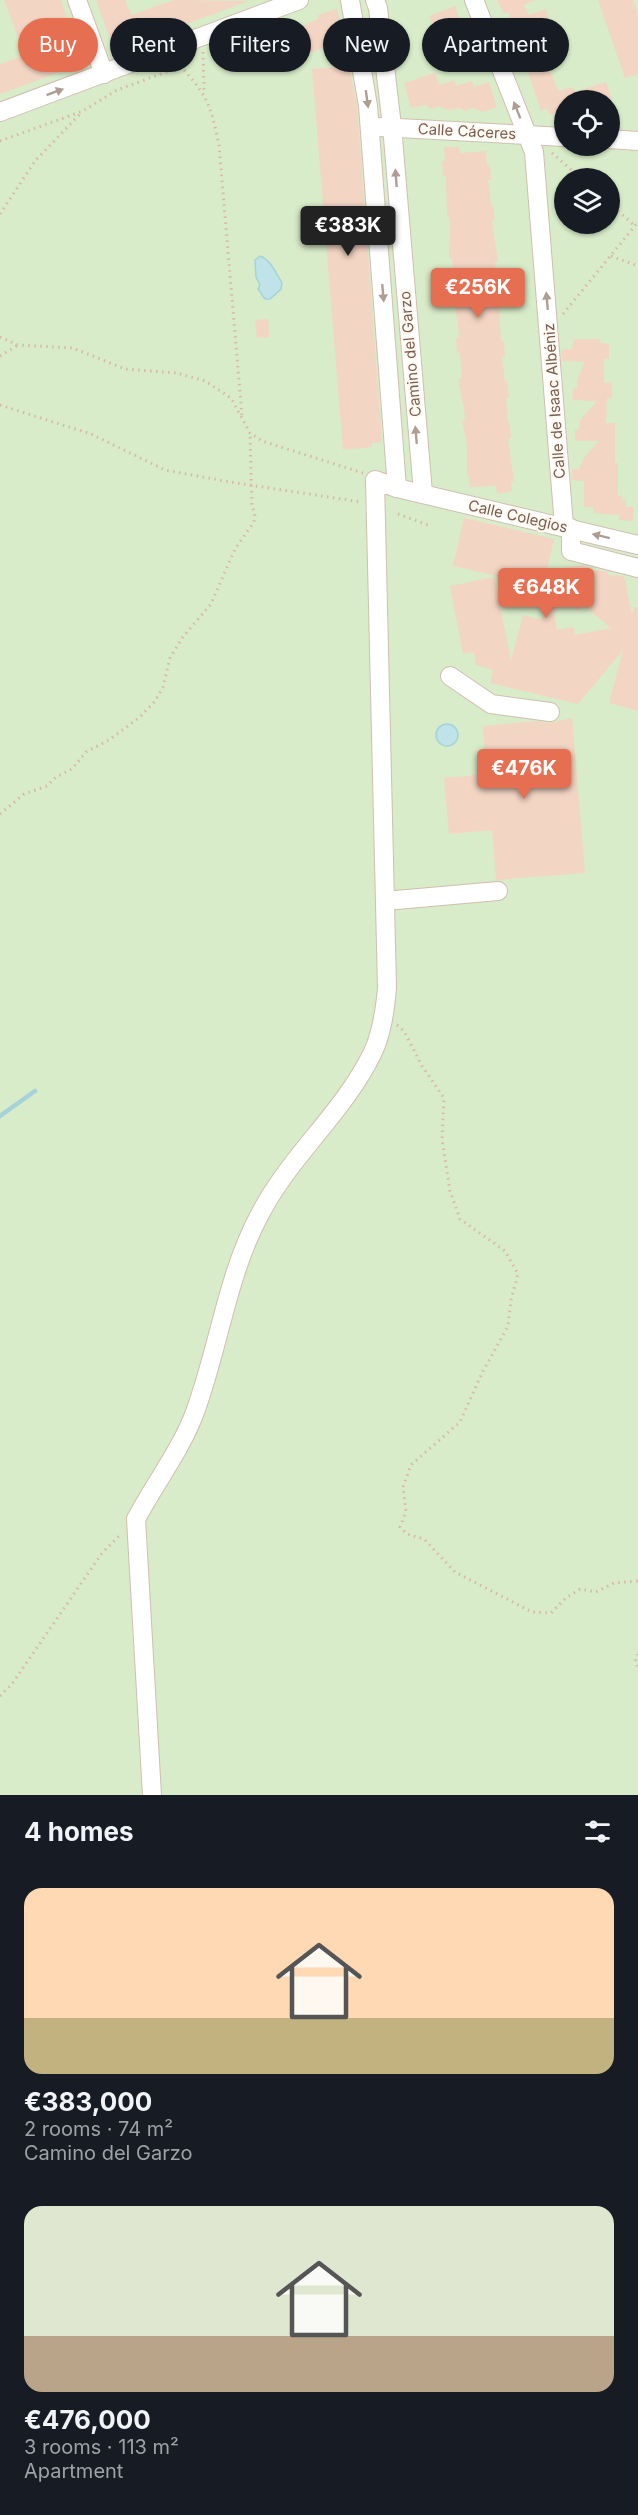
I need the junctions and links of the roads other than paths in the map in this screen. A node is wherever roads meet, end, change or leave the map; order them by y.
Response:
1 (77, 0) edge
2 (299, 0) edge
3 (350, 0) edge
4 (375, 0) edge
5 (474, 0) edge
6 (104, 74) junction
7 (0, 112) edge
8 (392, 126) junction
9 (369, 128) junction
10 (527, 135) junction
11 (554, 137) edge
12 (620, 140) edge
13 (638, 141) edge
14 (397, 488) junction
15 (423, 493) junction
16 (568, 527) junction
17 (638, 545) edge
18 (638, 568) edge
19 (450, 676) dead end
20 (550, 712) dead end
21 (498, 891) dead end
22 (385, 901) junction
23 (152, 1795) edge

1 - 6 street
2 - 6 street
3 -> 9 street, Camino del Garzo
4 - 8 street, Camino del Garzo
10 -> 5 street, Calle de Isaac Albéniz
7 -> 6 street
8 - 9 street, Calle Cáceres
8 - 10 street, Calle Cáceres
15 -> 8 street, Camino del Garzo
9 -> 14 street, Camino del Garzo
10 - 11 street, Calle Cáceres
16 -> 10 street, Calle de Isaac Albéniz
12 - 13 street
14 - 15 street, Calle Colegios
14 - 22 street, Calle Colegios
15 - 16 street, Calle Colegios
17 -> 16 street, Calle Colegios
16 - 18 street, Calle de Isaac Albéniz
19 - 20 street
21 - 22 street
22 - 23 street

